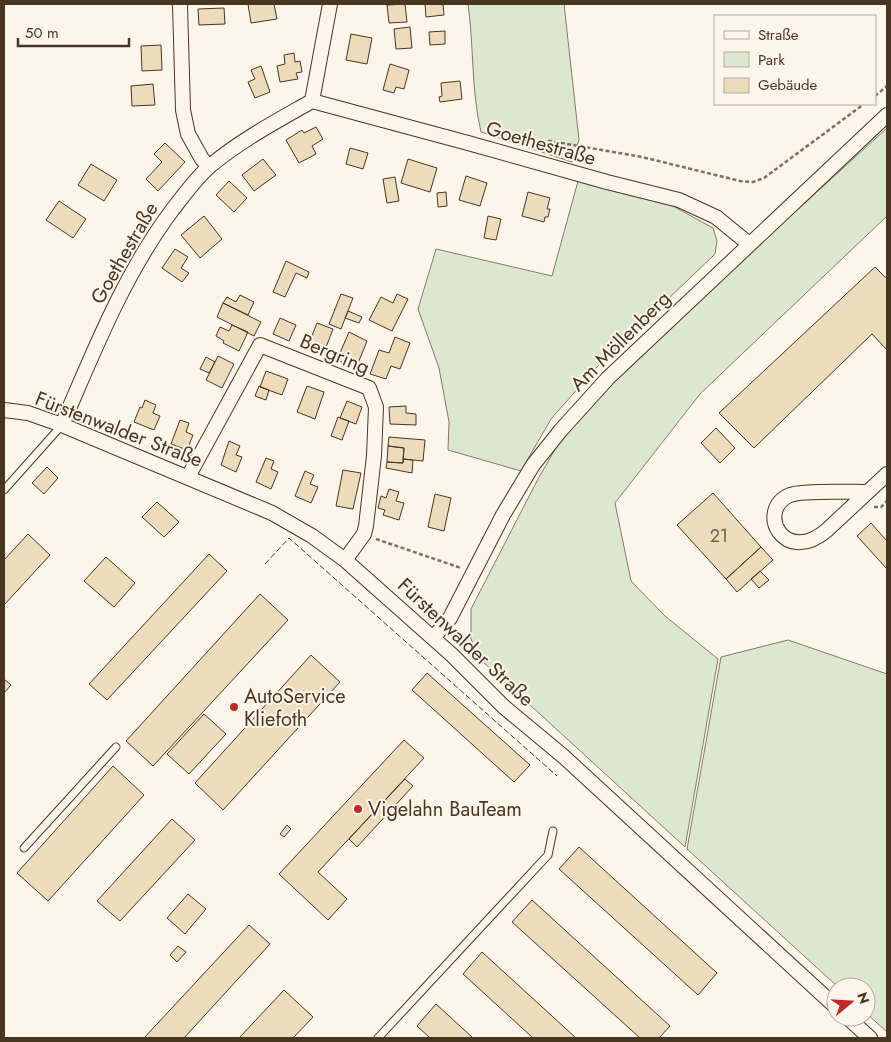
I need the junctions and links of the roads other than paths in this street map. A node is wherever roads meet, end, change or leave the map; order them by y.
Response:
1 (180, 4) edge
2 (330, 4) edge
3 (312, 101) junction
4 (887, 115) edge
5 (209, 167) junction
6 (749, 244) junction
7 (4, 410) edge
8 (62, 425) junction
9 (887, 474) edge
10 (188, 477) junction
11 (4, 490) edge
12 (866, 492) junction
13 (345, 560) junction
14 (434, 638) junction
15 (116, 747) dead end
16 (553, 831) dead end
17 (24, 848) dead end
18 (826, 998) edge
19 (858, 1027) edge
20 (378, 1038) edge
21 (870, 1038) edge

1 - 5 street
2 - 3 street
3 - 5 street, Goethestraße
3 - 6 street, Goethestraße
4 - 6 street, Am Möllenberg
5 - 8 street, Goethestraße
6 - 14 street, Am Möllenberg
7 - 8 street, Fürstenwalder Straße
8 - 10 street, Fürstenwalder Straße
8 - 11 lane
9 - 12 street
10 - 13 street, Fürstenwalder Straße
10 - 13 street, Bergring
12 - 12 street
13 - 14 street, Fürstenwalder Straße
14 - 18 street, Fürstenwalder Straße
15 - 17 lane
16 - 20 lane
19 - 21 street

